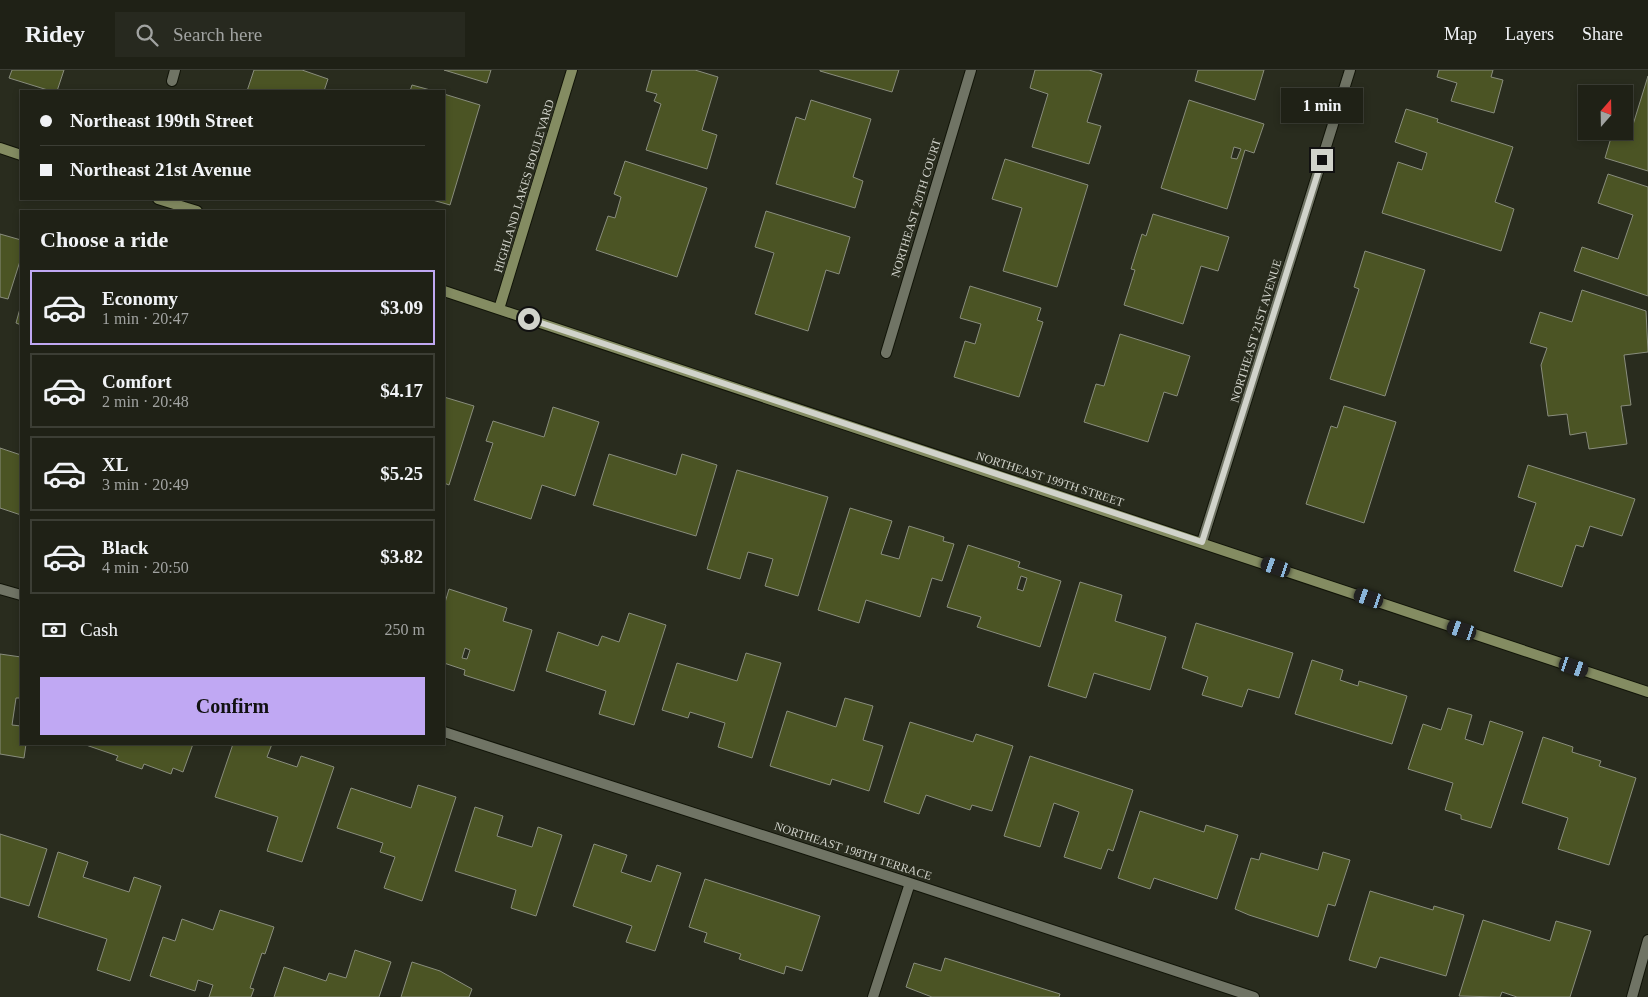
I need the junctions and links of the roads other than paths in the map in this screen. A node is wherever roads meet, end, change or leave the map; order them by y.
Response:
1 (175, 70) edge
2 (572, 70) edge
3 (971, 70) edge
4 (1350, 70) edge
5 (172, 81) dead end
6 (0, 148) edge
7 (20, 155) edge
8 (161, 200) edge
9 (194, 210) edge
10 (445, 291) edge
11 (499, 309) junction
12 (886, 353) dead end
13 (1202, 542) junction
14 (0, 588) edge
15 (20, 595) edge
16 (1648, 692) edge
17 (445, 732) edge
18 (910, 883) junction
19 (1648, 940) edge
20 (874, 997) edge
21 (1254, 997) edge
22 (1632, 997) edge

1 - 5 street
2 - 11 street, HIGHLAND LAKES BOULEVARD
3 - 12 street, NORTHEAST 20TH COURT
4 - 13 street, NORTHEAST 21ST AVENUE
6 - 7 street
8 - 9 street
10 - 11 street, NORTHEAST 199TH STREET
11 - 13 street, NORTHEAST 199TH STREET
13 - 16 street, NORTHEAST 199TH STREET
14 - 15 street
17 - 18 street, NORTHEAST 198TH TERRACE
18 - 20 street
18 - 21 street, NORTHEAST 198TH TERRACE
19 - 22 street

